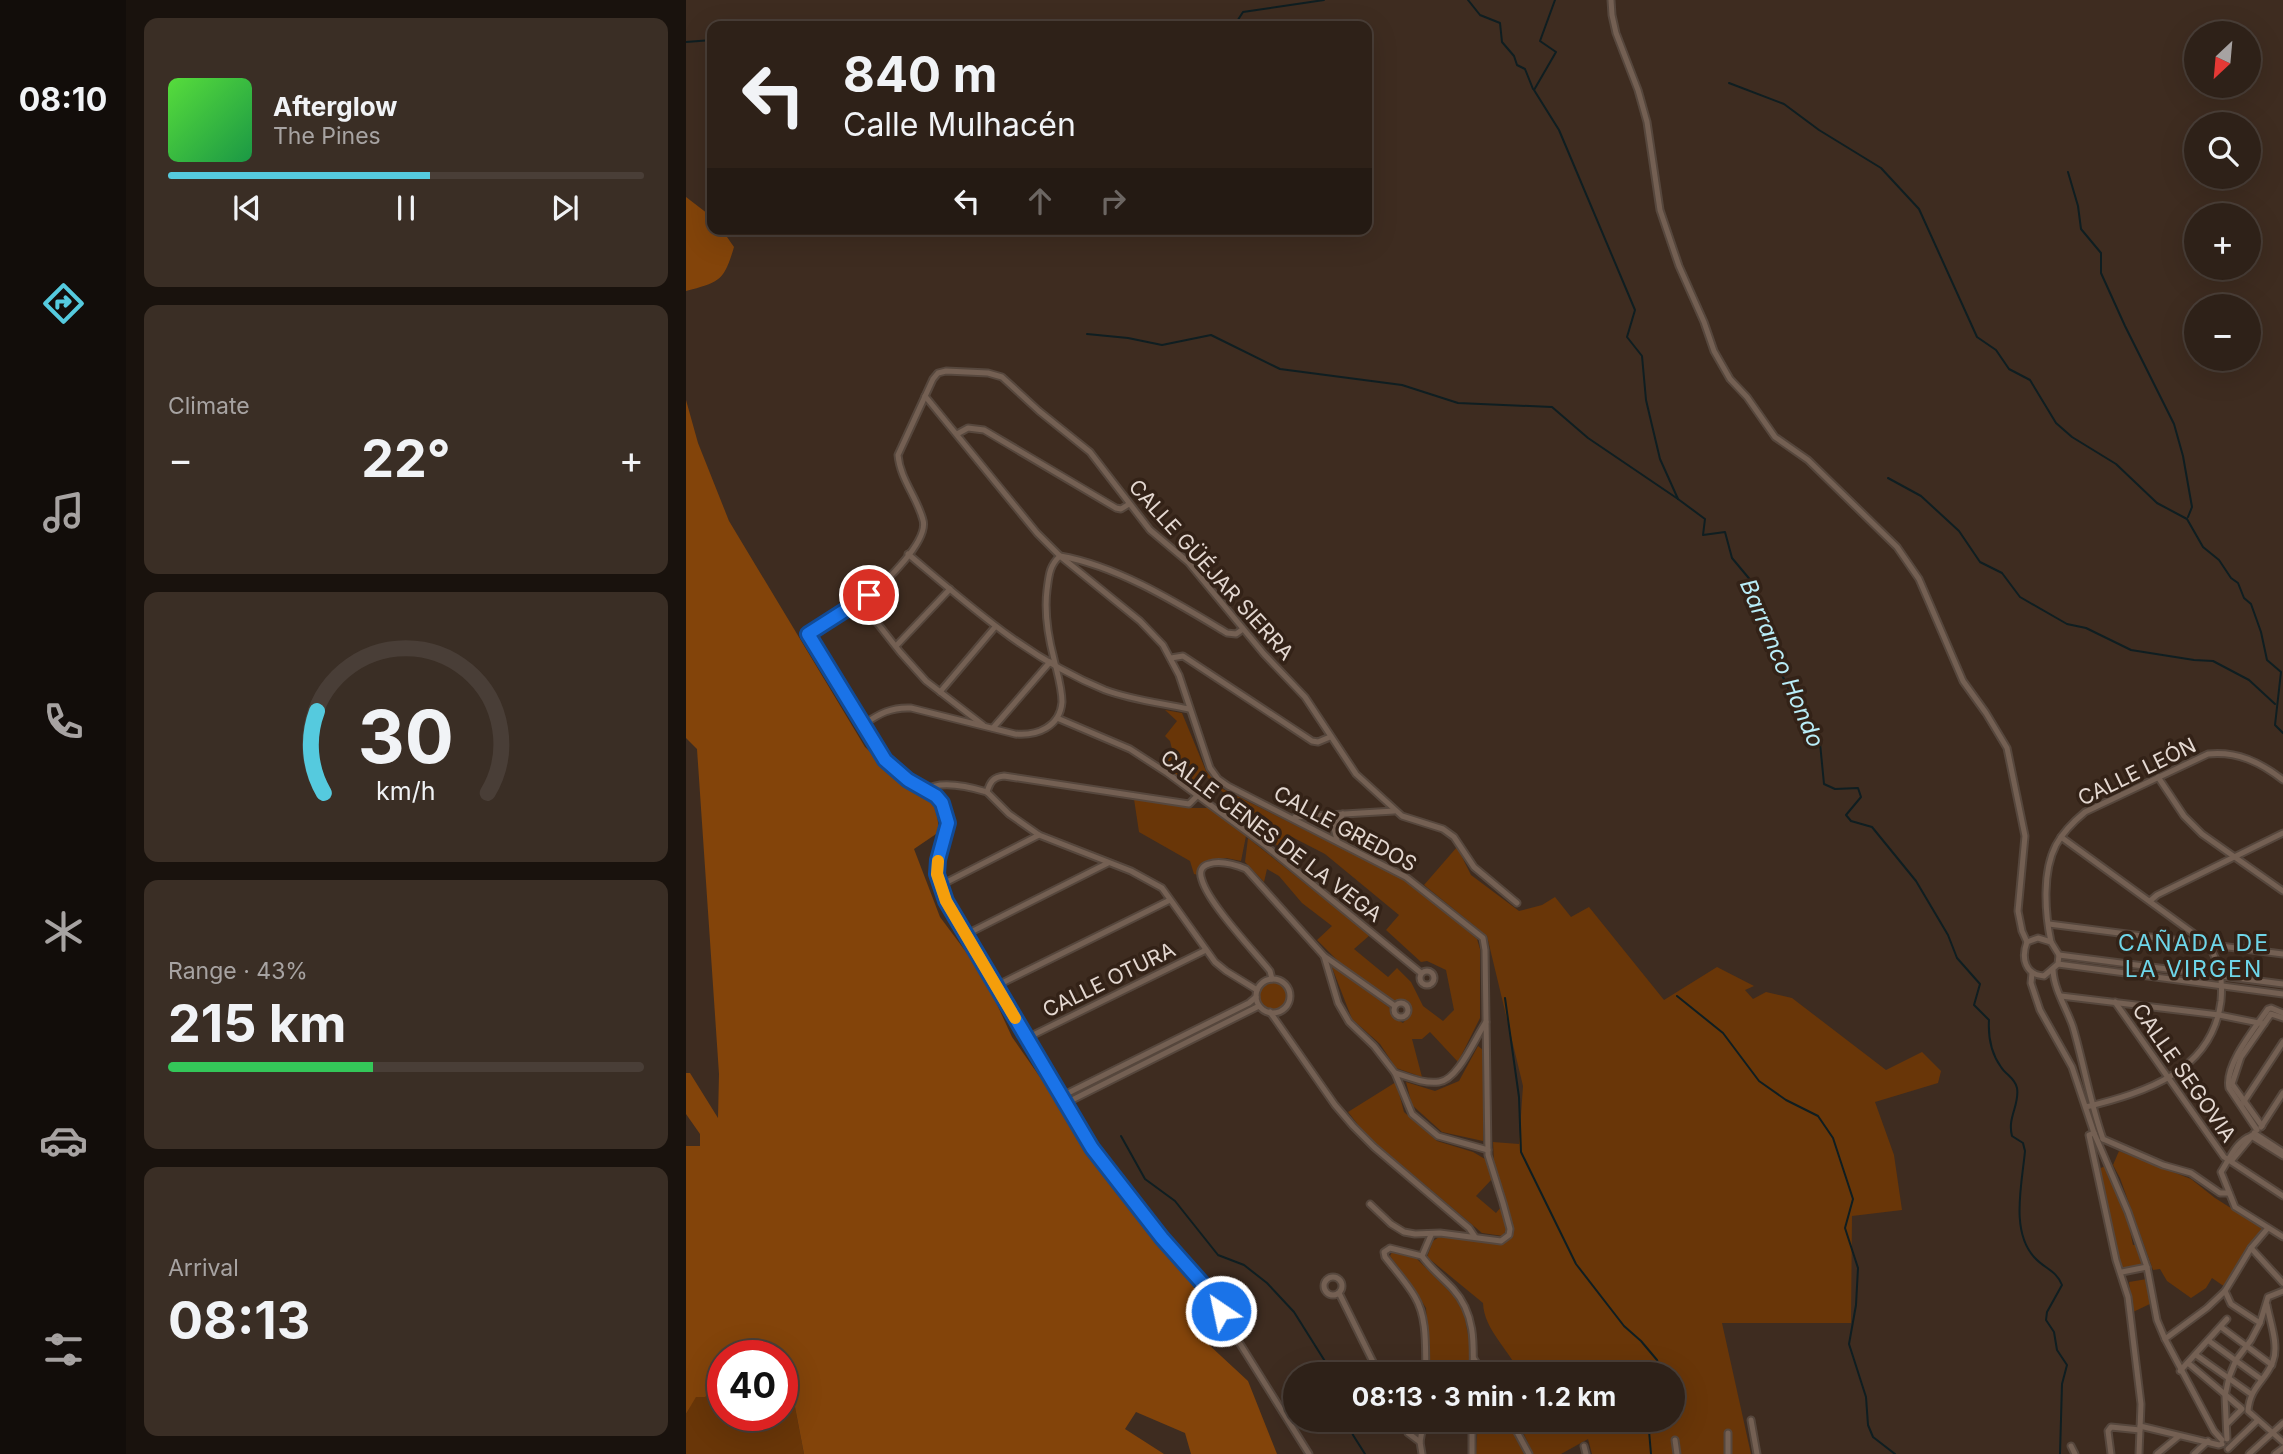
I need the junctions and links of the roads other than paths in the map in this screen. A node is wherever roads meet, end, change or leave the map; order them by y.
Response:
1 (1611, 0) edge
2 (925, 396) junction
3 (957, 434) junction
4 (1129, 504) junction
5 (908, 554) junction
6 (1060, 556) junction
7 (950, 589) junction
8 (860, 601) junction
9 (995, 627) junction
10 (1243, 629) junction
11 (896, 646) junction
12 (1171, 658) junction
13 (1053, 664) junction
14 (940, 692) junction
15 (1185, 698) junction
16 (1170, 705) junction
17 (1189, 709) junction
18 (1057, 718) junction
19 (863, 724) junction
20 (985, 726) junction
21 (993, 728) junction
22 (1330, 737) junction
23 (2158, 777) junction
24 (2283, 780) edge
25 (926, 790) junction
26 (986, 792) junction
27 (1197, 796) junction
28 (1394, 811) junction
29 (1343, 814) junction
30 (1292, 818) junction
31 (2283, 833) edge
32 (1039, 835) junction
33 (2061, 838) junction
34 (1337, 841) junction
35 (2235, 856) junction
36 (1108, 863) junction
37 (939, 886) junction
38 (2283, 891) edge
39 (1170, 900) junction
40 (2150, 901) junction
41 (1517, 903) dead end
42 (2049, 924) junction
43 (2190, 930) junction
44 (2049, 931) junction
45 (965, 935) junction
46 (2043, 938) junction
47 (2186, 941) junction
48 (2027, 942) junction
49 (2052, 942) junction
50 (2208, 944) junction
51 (1206, 950) junction
52 (2283, 954) edge
53 (2059, 955) junction
54 (1324, 956) junction
55 (2058, 964) junction
56 (2053, 970) junction
57 (1421, 973) dead end
58 (2032, 973) junction
59 (2044, 975) junction
60 (2222, 976) junction
61 (1272, 979) junction
62 (2054, 982) junction
63 (2283, 984) edge
64 (996, 986) junction
65 (2222, 986) junction
66 (1256, 994) junction
67 (2283, 994) edge
68 (2061, 996) junction
69 (2115, 1002) junction
70 (1259, 1006) junction
71 (1395, 1006) dead end
72 (2271, 1011) junction
73 (1270, 1012) junction
74 (2283, 1013) edge
75 (2219, 1015) junction
76 (2283, 1018) edge
77 (1486, 1022) junction
78 (2262, 1023) junction
79 (1200, 1031) junction
80 (1027, 1038) junction
81 (1475, 1038) junction
82 (2283, 1042) edge
83 (1487, 1043) junction
84 (1116, 1073) junction
85 (1395, 1073) junction
86 (2168, 1078) junction
87 (2283, 1093) edge
88 (1062, 1096) junction
89 (1066, 1103) junction
90 (2242, 1104) junction
91 (2089, 1107) junction
92 (2256, 1131) junction
93 (2094, 1133) junction
94 (2101, 1140) junction
95 (2090, 1144) junction
96 (1488, 1150) junction
97 (2283, 1154) edge
98 (2228, 1161) junction
99 (2230, 1194) junction
100 (2283, 1196) edge
101 (1370, 1204) dead end
102 (2268, 1228) junction
103 (1431, 1235) junction
104 (1475, 1237) junction
105 (2283, 1237) edge
106 (2252, 1248) junction
107 (1422, 1256) junction
108 (2147, 1267) junction
109 (2122, 1272) junction
110 (2283, 1283) edge
111 (2283, 1291) edge
112 (2225, 1292) junction
113 (1339, 1293) dead end
114 (2266, 1302) junction
115 (2227, 1320) dead end
116 (2260, 1323) junction
117 (2221, 1327) junction
118 (2165, 1339) junction
119 (2209, 1341) junction
120 (2247, 1346) junction
121 (2196, 1354) junction
122 (1474, 1358) junction
123 (2236, 1360) junction
124 (1373, 1362) edge
125 (1425, 1362) edge
126 (1474, 1362) edge
127 (1476, 1362) edge
128 (2188, 1363) junction
129 (2272, 1365) junction
130 (2180, 1371) junction
131 (2229, 1377) junction
132 (2261, 1379) junction
133 (2251, 1394) junction
134 (2225, 1396) junction
135 (2241, 1408) junction
136 (2248, 1411) junction
137 (1751, 1420) dead end
138 (2257, 1421) junction
139 (2283, 1423) edge
140 (2227, 1424) junction
141 (2140, 1428) junction
142 (2272, 1431) junction
143 (1408, 1432) edge
144 (1422, 1432) edge
145 (1472, 1432) edge
146 (1517, 1432) edge
147 (1728, 1433) dead end
148 (2179, 1436) junction
149 (1675, 1440) dead end
150 (2208, 1441) junction
151 (1420, 1442) junction
152 (2283, 1442) edge
153 (2226, 1445) edge
154 (1584, 1446) dead end
155 (2071, 1446) dead end
156 (2283, 1448) edge
157 (2196, 1453) edge
158 (1309, 1454) edge
159 (1422, 1454) edge
160 (1472, 1454) edge
161 (1528, 1454) edge
162 (1586, 1454) edge
163 (1677, 1454) edge
164 (1728, 1454) edge
165 (1757, 1454) edge
166 (2075, 1454) edge
167 (2111, 1454) edge
168 (2140, 1454) edge
169 (2157, 1454) edge
170 (2249, 1454) edge
171 (2275, 1454) edge

1 - 48 street
2 - 3 street, CALLE GREDOS
2 - 4 street, CALLE GÜÉJAR SIERRA
2 - 5 street
3 - 4 street
3 - 6 street, CALLE GREDOS
4 - 10 street, CALLE GÜÉJAR SIERRA
5 - 7 street
5 - 8 street
6 - 10 street
6 - 12 street, CALLE GREDOS
6 - 13 street
7 - 9 street
7 - 11 street
8 - 11 street
8 - 19 street
9 - 13 street
9 - 14 street
10 - 22 street, CALLE GÜÉJAR SIERRA
11 - 14 street
12 - 15 street, CALLE GREDOS
12 - 22 street
13 - 16 street
13 - 18 street
13 - 21 street
14 - 20 street
15 - 16 street
15 - 17 street, CALLE GREDOS
16 - 17 street
17 - 30 street, CALLE GREDOS
18 - 21 street
18 - 27 street, CALLE CENES DE LA VEGA
19 - 20 street
19 - 25 street
20 - 21 street
22 - 28 street, CALLE GÜÉJAR SIERRA
23 - 24 street, CALLE LEÓN
23 - 33 street, CALLE LEÓN
23 - 35 street
25 - 26 street
25 - 37 street
26 - 27 street
26 - 32 street
27 - 57 street, CALLE CENES DE LA VEGA
28 - 29 street
28 - 41 street, CALLE GÜÉJAR SIERRA
29 - 30 street
29 - 34 street
30 - 34 street, CALLE GREDOS
31 - 35 street
32 - 36 street
32 - 37 street
33 - 40 street
33 - 42 street, CALLE LEÓN
34 - 77 street, CALLE GREDOS
35 - 38 street
35 - 40 street
36 - 39 street
36 - 45 street
37 - 45 street
39 - 51 street
39 - 64 street
40 - 43 street
42 - 44 street, CALLE LEÓN
42 - 47 street
43 - 47 street
43 - 50 street
44 - 46 street
44 - 49 street, CALLE LEÓN
45 - 64 street
46 - 48 street
46 - 49 street
47 - 50 street
48 - 58 street
49 - 53 street
50 - 52 street
50 - 60 street
51 - 66 street
51 - 80 street, CALLE OTURA
53 - 55 street
53 - 60 street
54 - 61 street
54 - 71 street
54 - 85 street
55 - 56 street
55 - 65 street
56 - 59 street
56 - 62 street
58 - 59 street
58 - 91 street
59 - 62 street
60 - 63 street
60 - 65 street
61 - 66 street
61 - 73 street
62 - 68 street
64 - 80 street
65 - 67 street
65 - 75 street
66 - 70 street
66 - 79 street
68 - 69 street
68 - 91 street
69 - 75 street
69 - 86 street, CALLE SEGOVIA
70 - 73 street
70 - 79 street
72 - 74 street
72 - 76 street
72 - 78 street
73 - 104 street
75 - 78 street
75 - 86 street
77 - 81 street
77 - 83 street, CALLE GREDOS
78 - 90 street
79 - 84 street
80 - 88 street
81 - 83 street
81 - 85 street
82 - 90 street
83 - 96 street, CALLE GREDOS
84 - 88 street
84 - 89 street
85 - 96 street
86 - 91 street
86 - 98 street, CALLE SEGOVIA
87 - 92 street
88 - 89 street
89 - 158 street
90 - 92 street
91 - 93 street
91 - 94 street
92 - 97 street
92 - 98 street
93 - 94 street
93 - 95 street
94 - 95 street
94 - 99 street
94 - 108 street
95 - 109 street
96 - 104 street, CALLE GREDOS
98 - 99 street
98 - 100 street
99 - 102 street
101 - 103 street, CALLE GREDOS
102 - 105 street
102 - 106 street
103 - 104 street, CALLE GREDOS
103 - 107 street
106 - 110 street
106 - 112 street
107 - 122 street
107 - 125 street
108 - 109 street
108 - 118 street
109 - 141 street
111 - 114 street
112 - 116 street
112 - 118 street
113 - 124 street
114 - 116 street
114 - 129 street
115 - 117 street
116 - 120 street
117 - 119 street
117 - 120 street
118 - 130 street
119 - 121 street
119 - 123 street
120 - 123 street
120 - 129 street
121 - 128 street
121 - 131 street
122 - 126 street
122 - 127 street
123 - 131 street
123 - 132 street
128 - 130 street
128 - 134 street
129 - 132 street
130 - 153 street
131 - 133 street
131 - 134 street
132 - 133 street
133 - 136 street
134 - 135 street
134 - 140 street
135 - 136 street
135 - 140 street
136 - 138 street
137 - 165 street
138 - 142 street
138 - 153 street
139 - 142 street
140 - 153 street
141 - 148 street
141 - 167 street
141 - 168 street
142 - 152 street
142 - 170 street
143 - 151 street
144 - 151 street
145 - 160 street
146 - 161 street
147 - 164 street
148 - 150 street
148 - 169 street
149 - 163 street
150 - 153 street
150 - 157 street
151 - 159 street
154 - 162 street
155 - 166 street
156 - 171 street

